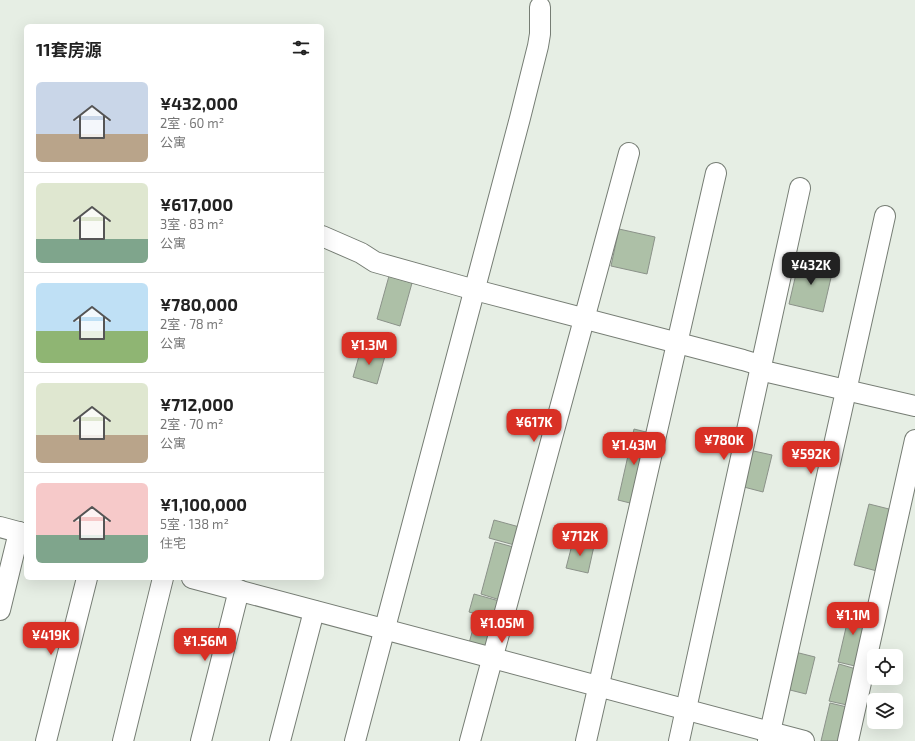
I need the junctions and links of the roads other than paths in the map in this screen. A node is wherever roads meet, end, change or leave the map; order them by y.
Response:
1 (540, 7) dead end
2 (629, 153) dead end
3 (716, 173) dead end
4 (800, 188) dead end
5 (885, 216) dead end
6 (324, 237) edge
7 (475, 290) junction
8 (584, 319) junction
9 (677, 343) junction
10 (761, 368) junction
11 (846, 390) junction
12 (915, 406) edge
13 (915, 440) edge
14 (0, 527) edge
15 (23, 533) edge
16 (86, 580) edge
17 (162, 580) edge
18 (200, 580) edge
19 (239, 590) junction
20 (0, 610) edge
21 (314, 611) junction
22 (384, 629) junction
23 (492, 658) junction
24 (598, 686) junction
25 (686, 710) junction
26 (769, 736) edge
27 (46, 741) edge
28 (122, 741) edge
29 (201, 741) edge
30 (280, 741) edge
31 (355, 741) edge
32 (470, 741) edge
33 (586, 741) edge
34 (679, 741) edge
35 (804, 741) edge
36 (848, 741) edge

1 - 7 street
2 - 8 street
3 - 9 street
4 - 10 street
5 - 11 street
6 - 7 street
7 - 8 street
7 - 22 street
8 - 9 street
8 - 23 street
9 - 10 street
9 - 24 street
10 - 11 street
10 - 25 street
11 - 12 street
11 - 26 street
13 - 36 street
14 - 15 street
15 - 20 street
16 - 27 street
17 - 28 street
18 - 19 street
19 - 21 street
19 - 29 street
21 - 22 street
21 - 30 street
22 - 23 street
22 - 31 street
23 - 24 street
23 - 32 street
24 - 25 street
24 - 33 street
25 - 26 street
25 - 34 street
26 - 35 street

